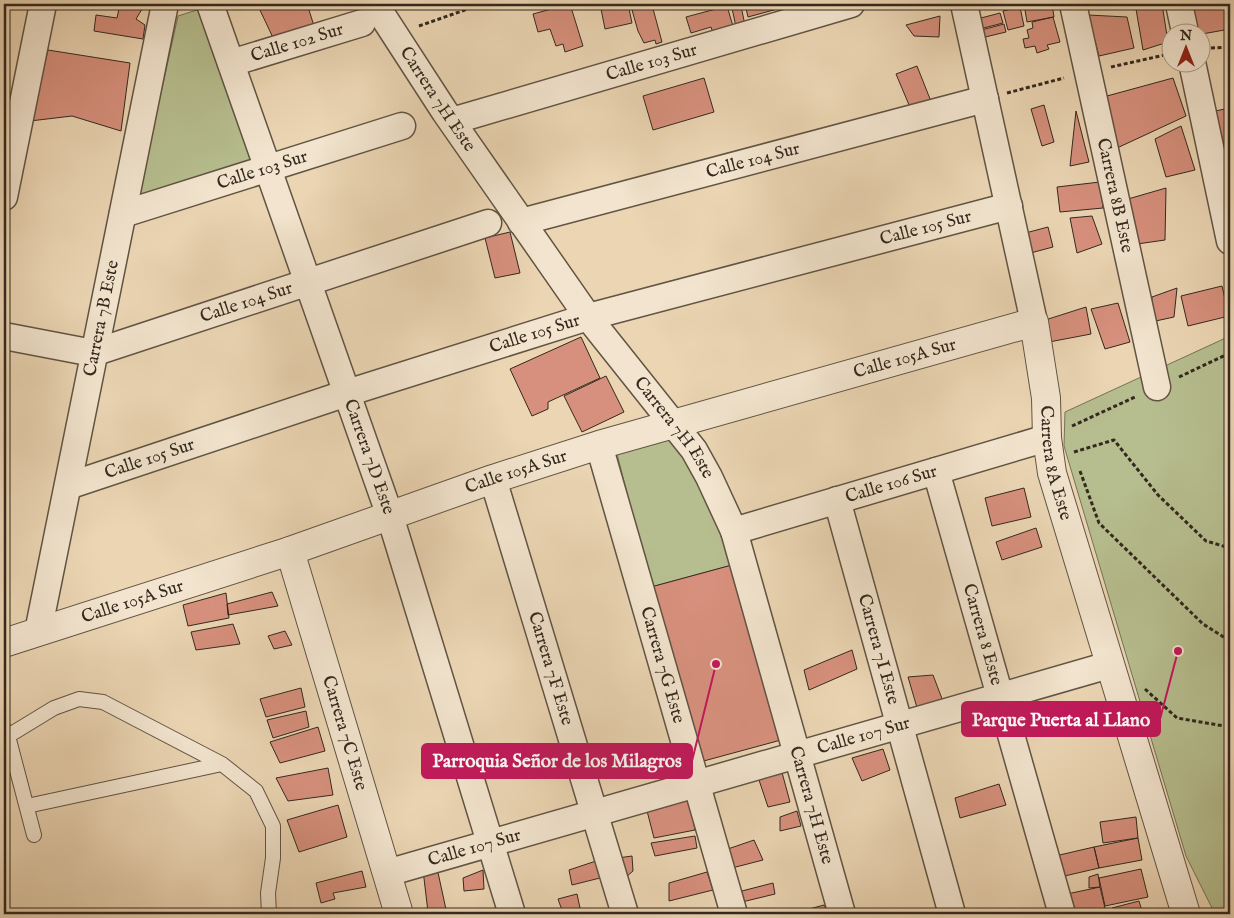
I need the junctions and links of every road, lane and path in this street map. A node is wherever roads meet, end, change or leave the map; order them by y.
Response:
1 (43, 4) edge
2 (165, 4) edge
3 (210, 4) edge
4 (482, 4) edge
5 (851, 4) edge
6 (964, 4) edge
7 (1073, 4) edge
8 (1179, 4) edge
9 (369, 13) edge
10 (1183, 22) edge
11 (396, 35) junction
12 (1230, 47) edge
13 (1212, 48) edge
14 (231, 63) junction
15 (1194, 72) edge
16 (985, 99) junction
17 (452, 121) junction
18 (402, 126) dead end
19 (268, 168) junction
20 (4, 197) edge
21 (1009, 206) junction
22 (123, 214) junction
23 (521, 222) junction
24 (488, 223) dead end
25 (1230, 241) edge
26 (309, 284) junction
27 (588, 317) junction
28 (1034, 322) junction
29 (4, 336) edge
30 (93, 353) junction
31 (1157, 387) dead end
32 (347, 393) junction
33 (673, 422) junction
34 (1047, 438) junction
35 (599, 445) junction
36 (1077, 461) dead end
37 (1080, 470) dead end
38 (936, 471) junction
39 (493, 479) junction
40 (68, 486) junction
41 (837, 500) junction
42 (390, 516) junction
43 (734, 531) junction
44 (1230, 548) edge
45 (290, 552) junction
46 (38, 632) junction
47 (1230, 641) edge
48 (4, 643) edge
49 (1111, 672) junction
50 (1000, 696) junction
51 (900, 725) junction
52 (1230, 727) edge
53 (6, 732) edge
54 (797, 755) junction
55 (222, 764) junction
56 (697, 784) junction
57 (27, 806) junction
58 (594, 814) junction
59 (34, 835) dead end
60 (490, 844) junction
61 (387, 874) junction
62 (269, 914) edge
63 (399, 914) edge
64 (512, 914) edge
65 (625, 914) edge
66 (734, 914) edge
67 (842, 914) edge
68 (952, 914) edge
69 (1062, 914) edge
70 (1186, 914) edge

1 - 20 street
2 - 22 street, Carrera 7B Este
3 - 14 street, Carrera 7D Este
4 - 11 path
5 - 17 street, Calle 103 Sur
6 - 16 street, Carrera 8A Este
7 - 31 street, Carrera 8B Este
8 - 10 street
9 - 11 street, Carrera 7H Este
9 - 14 street, Calle 102 Sur
11 - 17 street, Carrera 7H Este
12 - 13 path
14 - 19 street, Carrera 7D Este
15 - 25 street
16 - 21 street, Carrera 8A Este
16 - 23 street, Calle 104 Sur
17 - 23 street, Carrera 7H Este
18 - 19 street, Calle 103 Sur
19 - 22 street, Calle 103 Sur
19 - 26 street, Carrera 7D Este
21 - 27 street, Calle 105 Sur
21 - 28 street, Carrera 8A Este
22 - 30 street, Carrera 7B Este
23 - 27 street, Carrera 7H Este
24 - 26 street, Calle 104 Sur
26 - 30 street, Calle 104 Sur
26 - 32 street, Carrera 7D Este
27 - 32 street, Calle 105 Sur
27 - 33 street, Carrera 7H Este
28 - 33 street, Calle 105A Sur
28 - 34 street, Carrera 8A Este
29 - 30 street, Calle 104 Sur
30 - 40 street, Carrera 7B Este
32 - 40 street, Calle 105 Sur
32 - 42 street, Carrera 7D Este
33 - 35 street, Calle 105A Sur
33 - 43 street, Carrera 7H Este
34 - 38 street, Calle 106 Sur
34 - 49 street, Carrera 8A Este
35 - 39 street, Calle 105A Sur
35 - 56 street, Carrera 7G Este
36 - 44 path
37 - 47 path
38 - 41 street, Calle 106 Sur
38 - 50 street, Carrera 8 Este
39 - 42 street, Calle 105A Sur
39 - 58 street, Carrera 7F Este
40 - 46 street, Carrera 7B Este
41 - 43 street, Calle 106 Sur
41 - 51 street, Carrera 7I Este
42 - 45 street, Calle 105A Sur
42 - 60 street, Carrera 7D Este
43 - 54 street, Carrera 7H Este
45 - 46 street, Calle 105A Sur
45 - 61 street, Carrera 7C Este
46 - 48 street, Calle 105A Sur
49 - 50 street, Calle 107 Sur
49 - 52 path
49 - 70 street, Carrera 8A Este
50 - 51 street, Calle 107 Sur
50 - 69 street, Carrera 8 Este
51 - 54 street, Calle 107 Sur
51 - 68 street, Carrera 7I Este
53 - 55 lane
53 - 57 lane
54 - 56 street, Calle 107 Sur
54 - 67 street, Carrera 7H Este
55 - 57 lane
55 - 62 lane
56 - 58 street, Calle 107 Sur
56 - 66 street, Carrera 7G Este
57 - 59 lane
58 - 60 street, Calle 107 Sur
58 - 65 street, Carrera 7F Este
60 - 61 street, Calle 107 Sur
60 - 64 street, Carrera 7D Este
61 - 63 street, Carrera 7C Este

